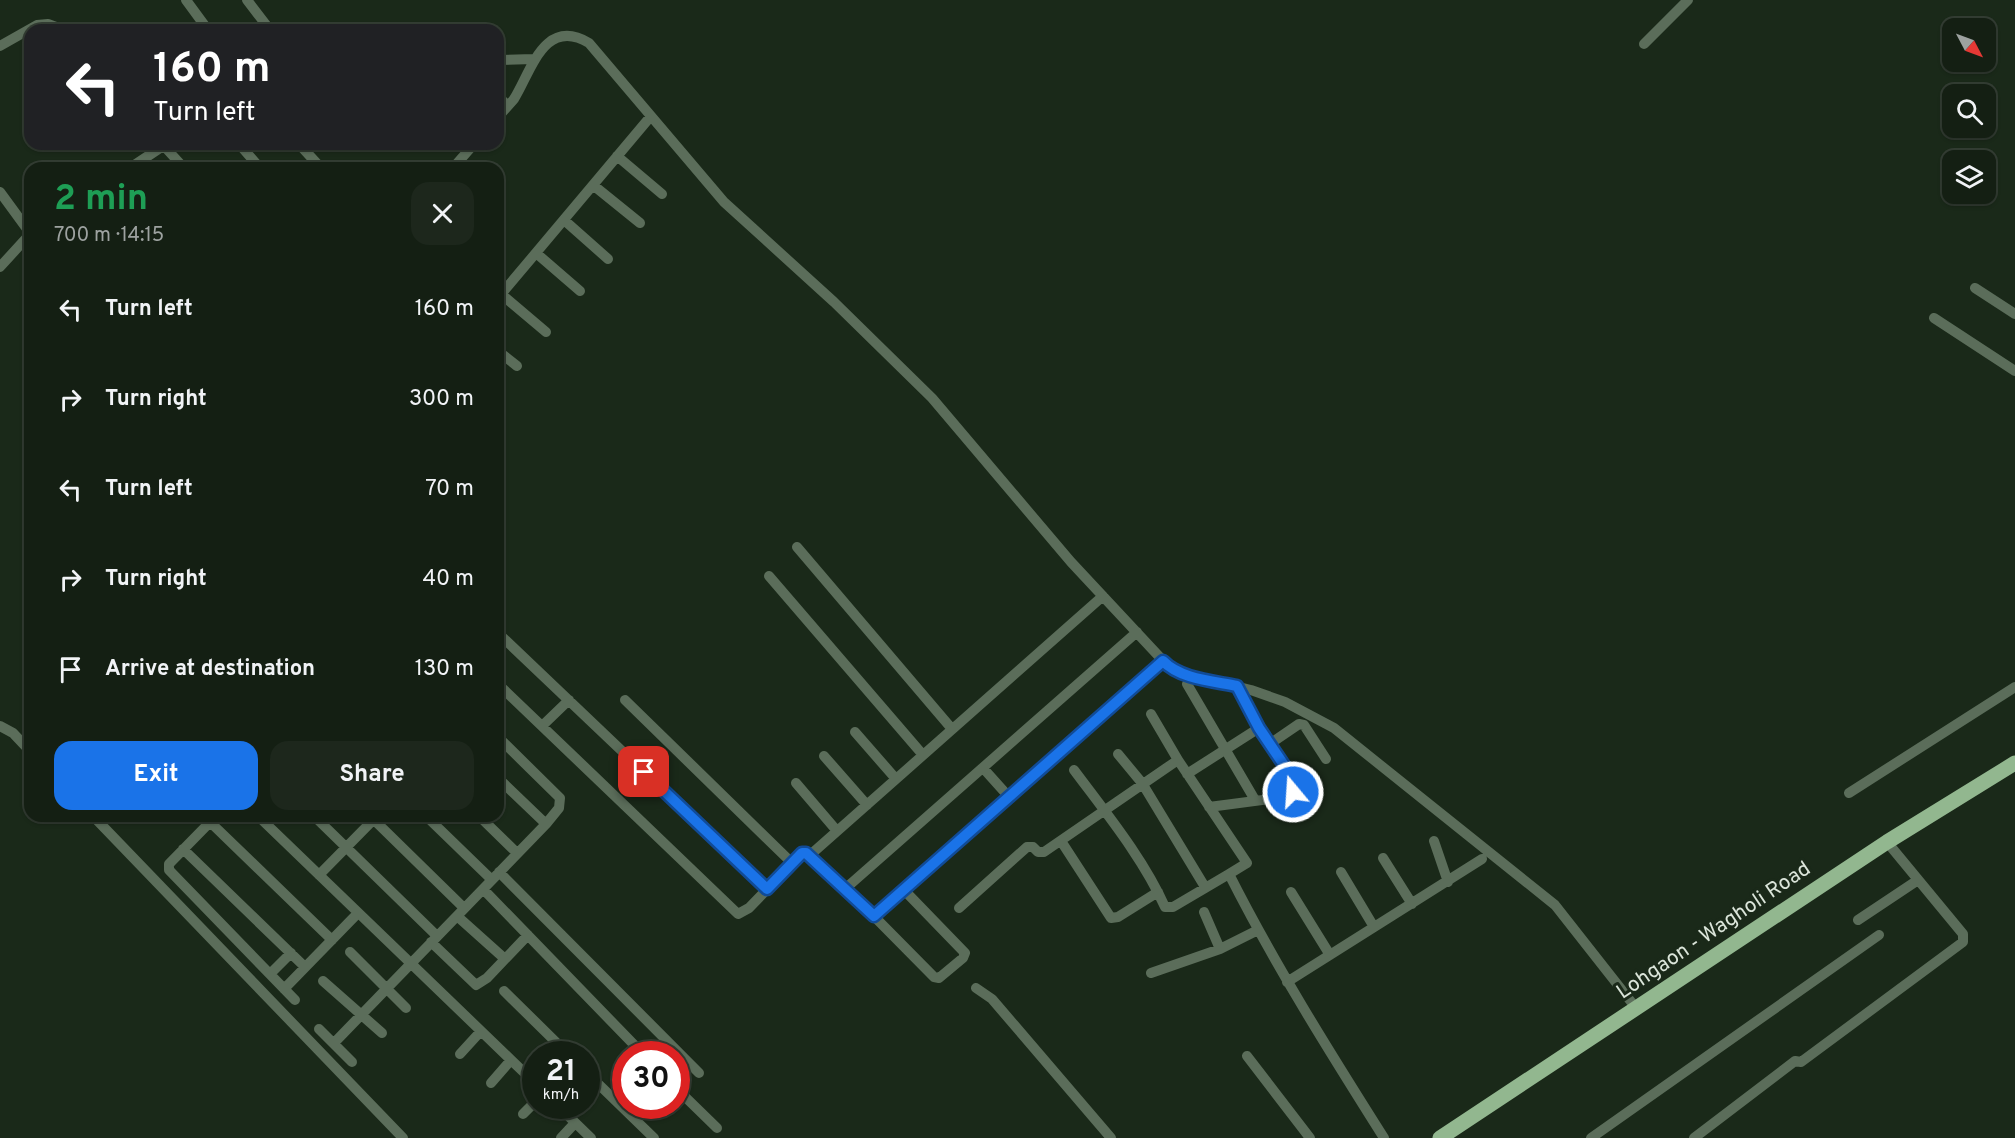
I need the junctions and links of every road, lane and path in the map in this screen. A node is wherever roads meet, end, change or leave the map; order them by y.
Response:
1 (186, 0) edge
2 (247, 0) edge
3 (1688, 0) edge
4 (204, 24) edge
5 (265, 24) edge
6 (24, 32) edge
7 (1644, 44) dead end
8 (0, 46) edge
9 (533, 59) junction
10 (504, 60) edge
11 (504, 102) edge
12 (508, 106) junction
13 (504, 110) edge
14 (651, 116) junction
15 (157, 150) edge
16 (169, 150) edge
17 (244, 150) edge
18 (304, 150) edge
19 (469, 150) edge
20 (617, 156) junction
21 (139, 162) edge
22 (179, 162) edge
23 (255, 162) edge
24 (316, 162) edge
25 (458, 162) edge
26 (593, 185) junction
27 (0, 192) edge
28 (662, 194) dead end
29 (564, 220) junction
30 (640, 223) dead end
31 (24, 226) edge
32 (24, 241) edge
33 (536, 254) junction
34 (608, 259) dead end
35 (0, 267) edge
36 (1975, 288) dead end
37 (504, 291) edge
38 (580, 291) dead end
39 (504, 299) edge
40 (2015, 314) edge
41 (1934, 318) dead end
42 (546, 332) dead end
43 (504, 356) edge
44 (517, 366) dead end
45 (2015, 371) edge
46 (797, 547) dead end
47 (769, 576) dead end
48 (1103, 596) junction
49 (1137, 632) junction
50 (504, 639) edge
51 (1163, 661) junction
52 (1187, 684) dead end
53 (1237, 686) junction
54 (2015, 687) edge
55 (504, 690) edge
56 (569, 700) junction
57 (625, 700) dead end
58 (1151, 714) dead end
59 (0, 726) edge
60 (542, 726) junction
61 (1259, 728) junction
62 (952, 729) junction
63 (855, 732) dead end
64 (504, 742) edge
65 (1271, 743) junction
66 (24, 745) edge
67 (1226, 750) junction
68 (1118, 754) dead end
69 (923, 755) junction
70 (824, 756) dead end
71 (1326, 759) dead end
72 (1178, 760) junction
73 (2015, 763) edge
74 (984, 768) junction
75 (1074, 770) dead end
76 (1187, 774) junction
77 (896, 779) junction
78 (796, 783) dead end
79 (1142, 783) junction
80 (504, 784) edge
81 (1848, 793) dead end
82 (1009, 797) junction
83 (1255, 800) junction
84 (867, 805) junction
85 (1209, 807) junction
86 (1104, 810) junction
87 (99, 822) edge
88 (210, 822) edge
89 (216, 822) edge
90 (264, 822) edge
91 (320, 822) edge
92 (369, 822) edge
93 (379, 822) edge
94 (433, 822) edge
95 (485, 822) edge
96 (546, 824) junction
97 (837, 831) junction
98 (1061, 841) junction
99 (1434, 841) dead end
100 (1887, 842) junction
101 (346, 848) junction
102 (183, 849) junction
103 (517, 853) junction
104 (810, 856) junction
105 (1383, 858) dead end
106 (1482, 859) dead end
107 (792, 863) junction
108 (1341, 872) dead end
109 (1229, 874) junction
110 (319, 875) junction
111 (495, 876) junction
112 (1917, 880) junction
113 (1448, 882) junction
114 (1205, 887) junction
115 (846, 888) junction
116 (483, 889) junction
117 (767, 889) junction
118 (904, 890) junction
119 (1158, 892) junction
120 (1291, 892) dead end
121 (1412, 904) junction
122 (958, 908) dead end
123 (461, 912) junction
124 (1204, 912) dead end
125 (358, 913) junction
126 (874, 916) junction
127 (1858, 920) dead end
128 (1374, 927) junction
129 (1258, 930) junction
130 (528, 935) junction
131 (1879, 935) dead end
132 (434, 939) junction
133 (332, 940) junction
134 (1220, 949) junction
135 (350, 952) dead end
136 (291, 953) junction
137 (1330, 955) junction
138 (506, 959) junction
139 (411, 963) junction
140 (305, 967) junction
141 (1151, 973) dead end
142 (270, 974) junction
143 (323, 981) dead end
144 (1287, 982) junction
145 (976, 988) dead end
146 (284, 989) junction
147 (386, 989) junction
148 (504, 992) dead end
149 (295, 1000) dead end
150 (406, 1008) dead end
151 (1636, 1008) junction
152 (362, 1014) junction
153 (319, 1029) dead end
154 (481, 1031) junction
155 (382, 1034) dead end
156 (555, 1041) edge
157 (630, 1041) edge
158 (333, 1043) junction
159 (460, 1054) dead end
160 (1247, 1056) dead end
161 (511, 1060) junction
162 (352, 1062) dead end
163 (522, 1071) edge
164 (699, 1073) dead end
165 (491, 1083) dead end
166 (600, 1086) edge
167 (690, 1102) edge
168 (571, 1119) edge
169 (575, 1123) junction
170 (717, 1128) dead end
171 (403, 1138) edge
172 (561, 1138) edge
173 (591, 1138) edge
174 (654, 1138) edge
175 (1111, 1138) edge
176 (1310, 1138) edge
177 (1384, 1138) edge
178 (1440, 1138) edge
179 (1591, 1138) edge
180 (1694, 1138) edge

1 - 4 street
2 - 5 street
3 - 7 street
6 - 8 street
9 - 10 street
9 - 12 street
9 - 14 street
11 - 12 street
12 - 13 street
14 - 20 street
14 - 48 street
15 - 21 street
16 - 22 street
17 - 23 street
18 - 24 street
19 - 25 street
20 - 26 street
20 - 28 street
26 - 29 street
26 - 30 street
27 - 31 street
29 - 33 street
29 - 34 street
32 - 35 street
33 - 37 street
33 - 38 street
36 - 40 street
39 - 42 street
41 - 45 street
43 - 44 street
46 - 62 street
47 - 69 street
48 - 49 street
48 - 62 street
49 - 51 street
49 - 74 street
50 - 56 street
51 - 53 street
51 - 82 street
52 - 67 street
53 - 61 street
53 - 151 street
54 - 81 street
55 - 60 street
56 - 60 street
56 - 117 street
57 - 107 street
58 - 72 street
59 - 66 street
60 - 117 street
61 - 65 street
61 - 67 street
62 - 69 street
63 - 77 street
64 - 96 street
65 - 71 street
65 - 83 street
67 - 76 street
67 - 83 street
68 - 79 street
69 - 77 street
70 - 84 street
72 - 76 street
72 - 79 street
73 - 100 main road, Lohgaon - Wagholi Road
74 - 82 street
74 - 115 street
75 - 86 street
76 - 85 street
77 - 84 street
78 - 97 street
79 - 86 street
79 - 114 street
80 - 96 street
82 - 118 street
83 - 85 street
84 - 97 street
85 - 109 street
86 - 98 street
86 - 119 street
87 - 171 street
88 - 102 street
89 - 133 street
90 - 110 street
91 - 101 street
92 - 101 street
93 - 123 street
94 - 111 street
95 - 103 street
96 - 103 street
97 - 104 street
98 - 119 street
98 - 122 street
99 - 113 street
100 - 112 street
100 - 151 main road, Lohgaon - Wagholi Road
101 - 110 street
101 - 132 street
102 - 136 street
102 - 142 street
103 - 111 street
104 - 107 street
104 - 115 street
105 - 121 street
106 - 113 street
107 - 117 street
108 - 128 street
109 - 114 street
109 - 129 street
110 - 125 street
111 - 116 street
111 - 164 street
112 - 127 street
112 - 180 street
113 - 121 street
114 - 119 street
115 - 126 street
116 - 123 street
116 - 130 street
118 - 126 street
118 - 126 street
120 - 137 street
121 - 128 street
123 - 132 street
123 - 138 street
124 - 134 street
125 - 133 street
125 - 139 street
128 - 137 street
129 - 134 street
129 - 144 street
130 - 138 street
130 - 157 street
131 - 179 street
132 - 138 street
132 - 139 street
133 - 140 street
134 - 141 street
135 - 147 street
136 - 140 street
136 - 142 street
137 - 144 street
139 - 147 street
139 - 154 street
140 - 146 street
142 - 146 street
143 - 152 street
144 - 177 street
145 - 175 street
146 - 149 street
147 - 150 street
147 - 152 street
148 - 156 street
151 - 178 main road, Lohgaon - Wagholi Road
152 - 155 street
152 - 158 street
153 - 158 street
154 - 159 street
154 - 161 street
158 - 162 street
160 - 176 street
161 - 163 street
161 - 165 street
166 - 174 street
167 - 170 street
168 - 169 street
169 - 172 street
169 - 173 street

